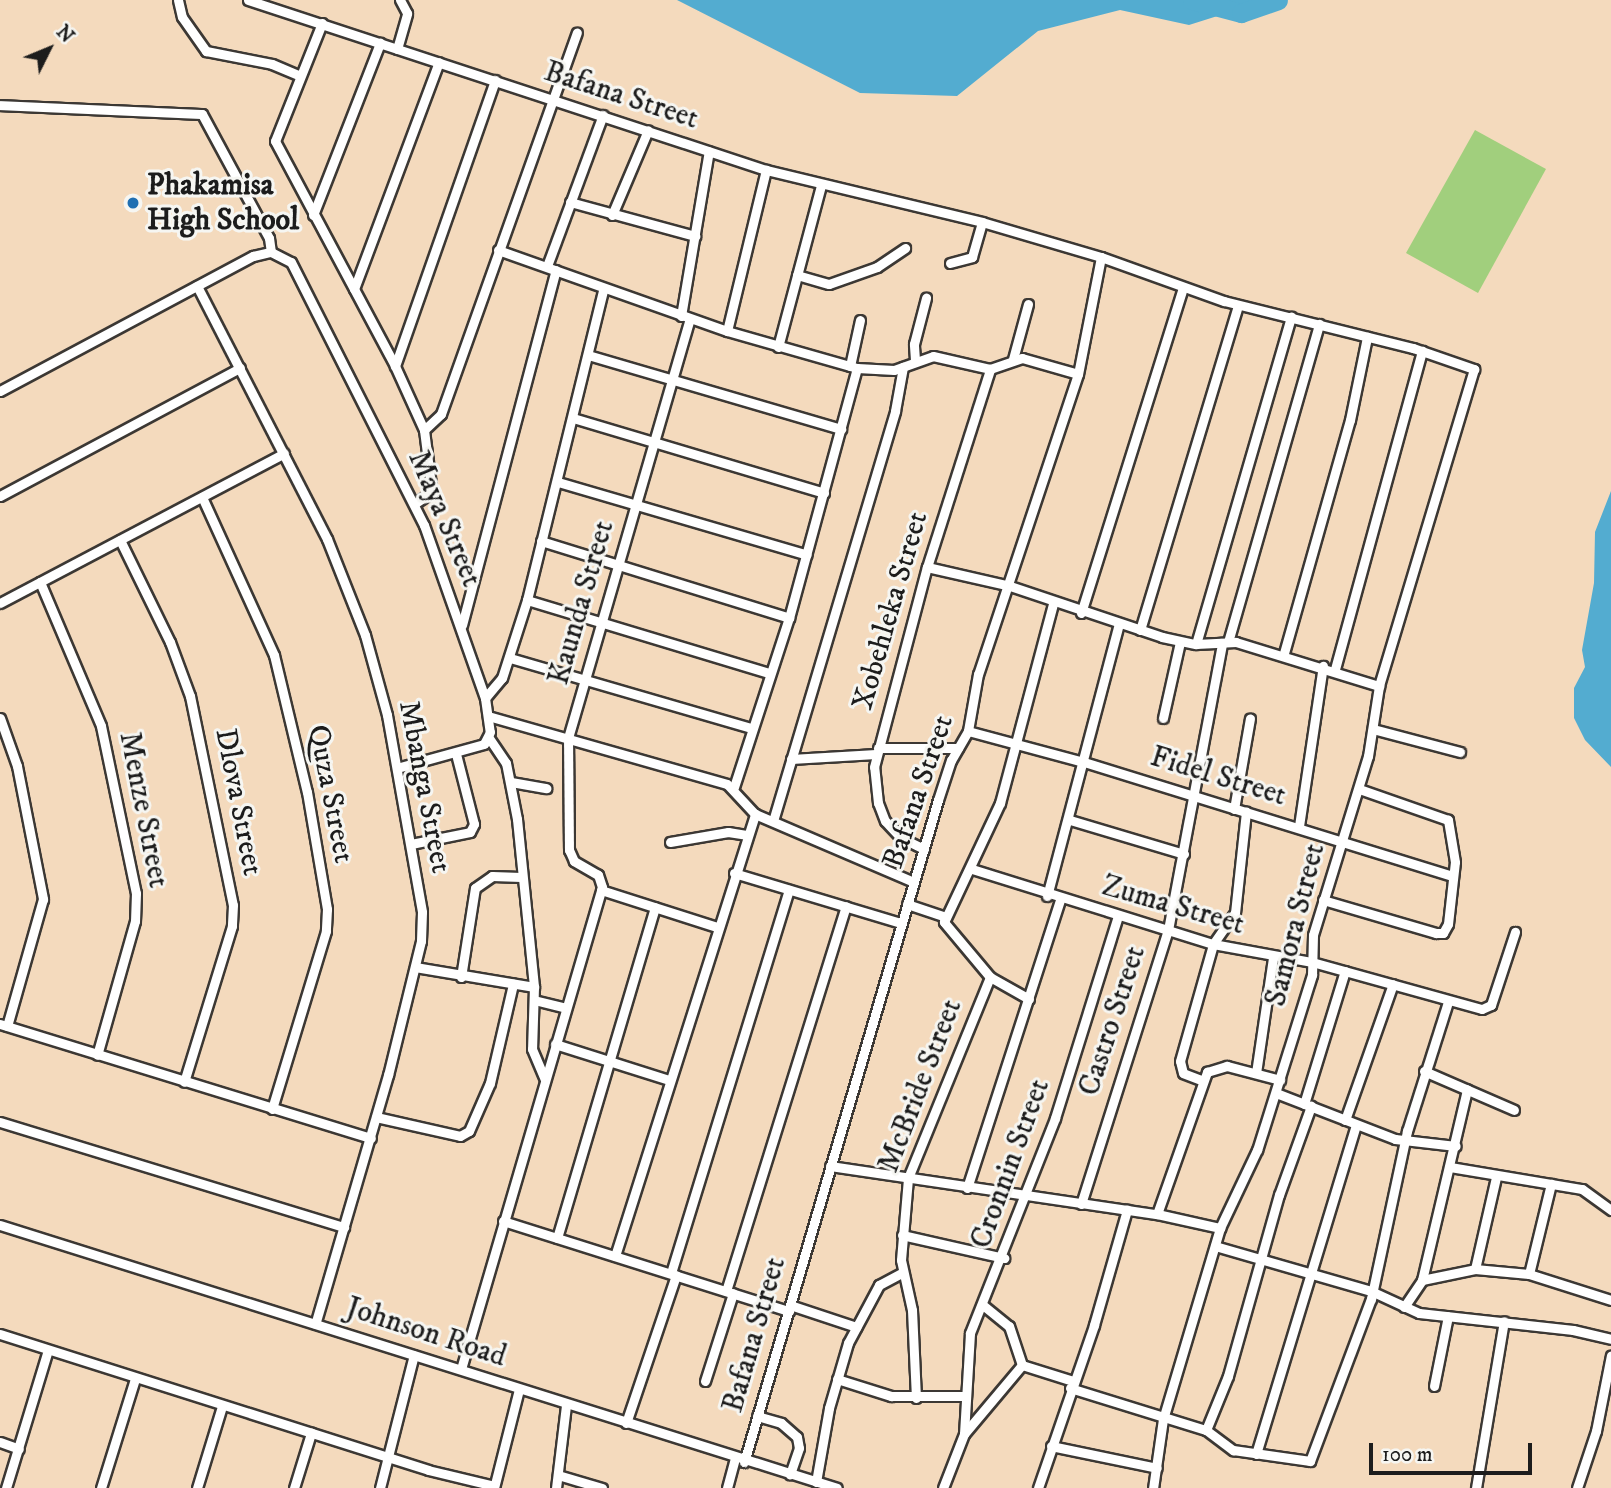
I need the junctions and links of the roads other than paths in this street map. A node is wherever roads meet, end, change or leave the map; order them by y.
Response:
1 (178, 0) edge
2 (248, 0) edge
3 (400, 0) edge
4 (322, 23) junction
5 (577, 32) dead end
6 (380, 43) junction
7 (397, 49) junction
8 (439, 62) junction
9 (300, 76) junction
10 (495, 80) junction
11 (555, 100) junction
12 (0, 105) edge
13 (603, 115) junction
14 (648, 130) junction
15 (709, 151) junction
16 (766, 170) junction
17 (821, 185) junction
18 (570, 202) junction
19 (313, 215) junction
20 (612, 215) junction
21 (982, 222) junction
22 (695, 236) junction
23 (905, 248) dead end
24 (498, 250) junction
25 (271, 251) junction
26 (1101, 257) junction
27 (950, 263) dead end
28 (551, 268) junction
29 (797, 275) junction
30 (197, 286) junction
31 (1183, 288) junction
32 (354, 289) junction
33 (603, 290) junction
34 (926, 298) dead end
35 (1028, 304) dead end
36 (1238, 305) junction
37 (1290, 316) junction
38 (685, 317) junction
39 (860, 320) dead end
40 (1319, 324) junction
41 (727, 331) junction
42 (1367, 337) junction
43 (778, 347) junction
44 (1422, 351) junction
45 (588, 355) junction
46 (1013, 359) junction
47 (915, 360) junction
48 (395, 366) junction
49 (853, 367) junction
50 (903, 367) junction
51 (240, 368) junction
52 (990, 369) junction
53 (1078, 374) junction
54 (673, 381) junction
55 (0, 391) edge
56 (573, 418) junction
57 (841, 429) junction
58 (424, 430) junction
59 (654, 444) junction
60 (284, 453) junction
61 (558, 482) junction
62 (824, 493) junction
63 (0, 496) edge
64 (202, 497) junction
65 (414, 504) junction
66 (637, 505) junction
67 (120, 540) junction
68 (541, 541) junction
69 (807, 555) junction
70 (619, 565) junction
71 (927, 567) junction
72 (40, 582) junction
73 (1010, 586) junction
74 (527, 600) junction
75 (0, 603) edge
76 (1054, 604) junction
77 (1080, 613) junction
78 (789, 618) junction
79 (600, 622) junction
80 (1119, 623) junction
81 (462, 627) junction
82 (1140, 630) junction
83 (1180, 642) junction
84 (1225, 643) junction
85 (1196, 644) junction
86 (1284, 653) junction
87 (510, 658) junction
88 (1323, 666) junction
89 (1335, 669) junction
90 (769, 673) junction
91 (584, 679) junction
92 (1379, 686) junction
93 (485, 698) junction
94 (488, 716) junction
95 (0, 718) edge
96 (1163, 718) dead end
97 (1250, 718) dead end
98 (751, 728) junction
99 (1373, 729) junction
100 (968, 731) junction
101 (489, 738) junction
102 (568, 738) junction
103 (1017, 743) junction
104 (958, 748) junction
105 (877, 751) junction
106 (1460, 752) dead end
107 (456, 754) junction
108 (791, 759) junction
109 (1084, 762) junction
110 (397, 768) junction
111 (510, 782) junction
112 (547, 788) dead end
113 (734, 788) junction
114 (1359, 789) junction
115 (1195, 796) junction
116 (1234, 808) junction
117 (1246, 812) junction
118 (755, 814) junction
119 (1070, 820) junction
120 (773, 821) junction
121 (1299, 826) junction
122 (748, 835) junction
123 (1342, 841) junction
124 (670, 842) dead end
125 (411, 844) junction
126 (924, 849) junction
127 (1184, 853) junction
128 (972, 869) junction
129 (734, 873) junction
130 (1453, 876) junction
131 (522, 877) junction
132 (914, 882) junction
133 (601, 890) junction
134 (789, 890) junction
135 (1047, 896) junction
136 (1060, 900) junction
137 (1323, 900) junction
138 (907, 904) junction
139 (846, 906) junction
140 (655, 907) junction
141 (1118, 916) junction
142 (946, 917) junction
143 (901, 923) junction
144 (717, 927) junction
145 (1168, 930) junction
146 (1515, 932) dead end
147 (1213, 944) junction
148 (1273, 958) junction
149 (1312, 962) junction
150 (415, 967) junction
151 (1345, 971) junction
152 (461, 977) junction
153 (990, 977) junction
154 (513, 984) junction
155 (1393, 984) junction
156 (534, 988) junction
157 (1029, 999) junction
158 (534, 1000) junction
159 (1448, 1002) junction
160 (566, 1008) junction
161 (4, 1025) edge
162 (555, 1044) junction
163 (97, 1055) junction
164 (611, 1061) junction
165 (1424, 1071) junction
166 (1256, 1073) junction
167 (545, 1079) junction
168 (668, 1080) junction
169 (1201, 1080) junction
170 (1280, 1080) junction
171 (184, 1082) junction
172 (1467, 1089) junction
173 (1276, 1093) junction
174 (1308, 1105) junction
175 (272, 1109) junction
176 (1514, 1110) dead end
177 (376, 1117) junction
178 (1345, 1120) junction
179 (0, 1122) edge
180 (1356, 1125) junction
181 (370, 1138) junction
182 (1406, 1141) junction
183 (1456, 1146) junction
184 (830, 1166) junction
185 (1450, 1167) junction
186 (1496, 1177) junction
187 (908, 1178) junction
188 (1551, 1184) junction
189 (967, 1188) junction
190 (1024, 1194) junction
191 (1081, 1204) junction
192 (1127, 1210) junction
193 (1611, 1210) edge
194 (1157, 1214) junction
195 (503, 1221) junction
196 (344, 1227) junction
197 (1, 1228) edge
198 (1220, 1228) junction
199 (902, 1235) junction
200 (557, 1238) junction
201 (1215, 1246) junction
202 (615, 1256) junction
203 (1003, 1258) junction
204 (1262, 1262) junction
205 (1475, 1269) junction
206 (902, 1273) junction
207 (673, 1274) junction
208 (1530, 1274) junction
209 (1311, 1275) junction
210 (1422, 1280) junction
211 (1371, 1291) junction
212 (729, 1292) junction
213 (1611, 1300) edge
214 (984, 1306) junction
215 (1404, 1307) junction
216 (789, 1308) junction
217 (1448, 1316) junction
218 (1504, 1321) junction
219 (315, 1324) junction
220 (856, 1327) junction
221 (0, 1334) edge
222 (1611, 1339) edge
223 (48, 1350) junction
224 (414, 1355) junction
225 (1611, 1355) edge
226 (1022, 1365) junction
227 (461, 1369) junction
228 (135, 1379) junction
229 (837, 1379) junction
230 (705, 1381) dead end
231 (1071, 1385) junction
232 (1434, 1386) dead end
233 (519, 1389) junction
234 (964, 1396) junction
235 (916, 1398) junction
236 (222, 1405) junction
237 (566, 1405) junction
238 (757, 1416) junction
239 (1163, 1419) junction
240 (626, 1423) junction
241 (1206, 1430) junction
242 (311, 1433) junction
243 (964, 1434) junction
244 (0, 1442) edge
245 (1051, 1446) junction
246 (19, 1449) junction
247 (1256, 1454) junction
248 (388, 1456) junction
249 (739, 1460) junction
250 (1157, 1468) junction
251 (558, 1475) junction
252 (790, 1475) junction
253 (816, 1482) junction
254 (494, 1487) edge
255 (6, 1488) edge
256 (101, 1488) edge
257 (197, 1488) edge
258 (294, 1488) edge
259 (380, 1488) edge
260 (556, 1488) edge
261 (602, 1488) edge
262 (727, 1488) edge
263 (836, 1488) edge
264 (943, 1488) edge
265 (1038, 1488) edge
266 (1153, 1488) edge
267 (1476, 1488) edge
268 (1577, 1488) edge

1 - 9 street
2 - 4 street, Bafana Street
3 - 7 street
4 - 6 street, Bafana Street
4 - 9 street
5 - 11 street
6 - 7 street, Bafana Street
6 - 19 street
7 - 8 street, Bafana Street
8 - 10 street, Bafana Street
8 - 32 street
9 - 19 street
10 - 11 street, Bafana Street
10 - 48 street
11 - 13 street, Bafana Street
11 - 24 street
12 - 25 street
13 - 14 street, Bafana Street
13 - 18 street
14 - 15 street, Bafana Street
14 - 20 street
15 - 16 street, Bafana Street
15 - 22 street, Kaunda Street
16 - 17 street, Bafana Street
16 - 41 street
17 - 21 street, Bafana Street
17 - 29 street
18 - 20 street
18 - 28 street
19 - 32 street
20 - 22 street
21 - 26 street, Bafana Street
21 - 27 street
22 - 38 street, Kaunda Street
23 - 29 street
24 - 28 street
24 - 58 street
25 - 30 street
25 - 65 street, Maya Street
26 - 31 street
26 - 53 street, Bafana Street
28 - 33 street
28 - 81 street
29 - 43 street
30 - 51 street, Mbanga Street
30 - 55 street
31 - 36 street
31 - 77 street
32 - 48 street
33 - 38 street
33 - 45 street
34 - 47 street
35 - 46 street
36 - 37 street
36 - 82 street
37 - 40 street
37 - 85 street
38 - 41 street
38 - 54 street, Kaunda Street
39 - 49 street
40 - 42 street
40 - 84 street, Castro Street
41 - 43 street
42 - 44 street
42 - 86 street
43 - 49 street
44 - 89 street
44 - 92 street, Samora Street
45 - 54 street
45 - 56 street
46 - 52 street
46 - 53 street
47 - 50 street
47 - 52 street
48 - 58 street
49 - 50 street
49 - 57 street
50 - 108 street
51 - 60 street, Mbanga Street
51 - 63 street
52 - 71 street, Xobehleka Street
53 - 73 street, Bafana Street
54 - 57 street
54 - 59 street, Kaunda Street
56 - 59 street
56 - 61 street
57 - 62 street
58 - 65 street
59 - 62 street
59 - 66 street, Kaunda Street
60 - 64 street
60 - 110 street, Mbanga Street
61 - 66 street
61 - 68 street
62 - 69 street
64 - 67 street
64 - 175 street, Quza Street
65 - 81 street, Maya Street
66 - 69 street
66 - 70 street, Kaunda Street
67 - 72 street
67 - 171 street, Dlova Street
68 - 70 street
68 - 74 street
69 - 78 street
70 - 78 street
70 - 79 street, Kaunda Street
71 - 73 street
71 - 105 street, Xobehleka Street
72 - 75 street
72 - 163 street, Menze Street
73 - 76 street
73 - 100 street, Bafana Street
74 - 79 street
74 - 87 street
76 - 77 street
76 - 103 street
77 - 80 street
78 - 90 street
79 - 90 street
79 - 91 street, Kaunda Street
80 - 82 street
80 - 109 street
81 - 93 street, Maya Street
82 - 83 street
83 - 85 street
83 - 96 street
84 - 85 street
84 - 86 street
84 - 115 street, Castro Street
86 - 88 street
87 - 91 street
87 - 93 street
88 - 89 street
88 - 121 street
89 - 92 street
90 - 98 street
91 - 98 street
91 - 102 street, Kaunda Street
92 - 99 street, Samora Street
93 - 94 street, Maya Street
94 - 101 street, Maya Street
94 - 102 street
95 - 161 street
97 - 116 street
98 - 113 street
99 - 106 street
99 - 114 street, Samora Street
100 - 103 street, Fidel Street
100 - 104 street, Bafana Street
101 - 107 street
101 - 111 street
102 - 113 street
102 - 133 street, Kaunda Street
103 - 109 street, Fidel Street
103 - 128 street
104 - 105 street
104 - 126 street, Bafana Street
105 - 108 street
105 - 126 street, Xobehleka Street
107 - 110 street
107 - 125 street
108 - 120 street
109 - 115 street, Fidel Street
109 - 119 street
110 - 125 street, Mbanga Street
111 - 112 street
111 - 131 street
113 - 118 street
114 - 123 street, Samora Street
114 - 130 street
115 - 116 street, Fidel Street
115 - 127 street, Castro Street
116 - 117 street, Fidel Street
117 - 121 street, Fidel Street
117 - 147 street
118 - 120 street
118 - 122 street
119 - 127 street
119 - 135 street
120 - 132 street
121 - 123 street, Fidel Street
122 - 124 street
122 - 129 street
123 - 130 street, Fidel Street
123 - 137 street, Samora Street
125 - 150 street, Mbanga Street
126 - 132 street, Bafana Street
127 - 145 street, Castro Street
128 - 135 street, Zuma Street
128 - 142 street
129 - 134 street
129 - 144 street
130 - 137 street
131 - 152 street
131 - 156 street
132 - 138 street, Bafana Street
133 - 140 street
133 - 160 street
134 - 139 street
134 - 207 street
135 - 136 street, Zuma Street
136 - 141 street, Zuma Street
136 - 157 street
137 - 149 street, Samora Street
138 - 142 street
138 - 143 street, Bafana Street
139 - 143 street
139 - 212 street
140 - 144 street
140 - 164 street
141 - 145 street, Zuma Street
141 - 190 street, Cronnin Street
142 - 153 street
143 - 184 street, Bafana Street
144 - 168 street
145 - 147 street, Zuma Street
145 - 191 street, Castro Street
146 - 159 street, Zuma Street
147 - 148 street, Zuma Street
147 - 169 street
148 - 149 street, Zuma Street
148 - 166 street
149 - 151 street, Zuma Street
149 - 170 street, Samora Street
150 - 152 street
150 - 177 street, Mbanga Street
151 - 155 street, Zuma Street
151 - 174 street
152 - 154 street
153 - 157 street
153 - 187 street, McBride Street
154 - 156 street
154 - 177 street
155 - 159 street, Zuma Street
155 - 178 street
156 - 158 street
157 - 189 street
158 - 160 street
158 - 167 street
159 - 165 street
160 - 162 street
161 - 163 street
162 - 164 street
162 - 167 street
163 - 171 street
164 - 168 street
164 - 200 street
165 - 172 street
165 - 182 street
166 - 169 street
166 - 170 street
167 - 195 street
168 - 202 street
169 - 194 street
170 - 173 street, Samora Street
171 - 175 street
172 - 176 street
172 - 183 street
173 - 174 street
173 - 198 street, Samora Street
174 - 178 street
174 - 204 street
175 - 181 street
177 - 181 street, Mbanga Street
178 - 180 street
179 - 196 street
180 - 182 street
180 - 209 street
181 - 196 street, Mbanga Street
182 - 183 street
182 - 211 street
183 - 185 street
184 - 187 street
184 - 216 street, Bafana Street
185 - 186 street
185 - 210 street
186 - 188 street
186 - 205 street
187 - 189 street
187 - 199 street, McBride Street
188 - 193 street
188 - 208 street
189 - 190 street
190 - 191 street
190 - 203 street, Cronnin Street
191 - 192 street
192 - 194 street
192 - 231 street
194 - 198 street
195 - 200 street
195 - 227 street
196 - 219 street, Mbanga Street
197 - 219 street, Johnson Road
198 - 201 street, Samora Street
199 - 203 street
199 - 206 street, McBride Street
200 - 202 street
201 - 204 street
201 - 239 street, Samora Street
202 - 207 street
203 - 214 street, Cronnin Street
204 - 209 street
204 - 241 street
205 - 208 street
205 - 210 street
206 - 220 street
206 - 235 street, McBride Street
207 - 212 street
207 - 240 street
208 - 213 street
209 - 211 street
209 - 247 street
210 - 215 street
211 - 215 street
211 - 247 street
212 - 216 street
212 - 230 street
214 - 226 street
214 - 234 street, Cronnin Street
215 - 217 street
216 - 220 street
216 - 238 street, Bafana Street
217 - 218 street
217 - 232 street
218 - 222 street
218 - 267 street
219 - 224 street, Johnson Road
220 - 229 street
221 - 223 street
223 - 228 street
223 - 246 street
224 - 227 street, Johnson Road
224 - 248 street
225 - 268 street
226 - 231 street
226 - 243 street
227 - 233 street, Johnson Road
228 - 236 street
228 - 256 street
229 - 235 street
229 - 253 street
231 - 239 street
231 - 245 street
233 - 237 street, Johnson Road
233 - 254 street
234 - 235 street
234 - 243 street, Cronnin Street
236 - 242 street
236 - 257 street
237 - 240 street, Johnson Road
237 - 251 street
238 - 249 street, Bafana Street
238 - 252 street
239 - 241 street
239 - 250 street, Samora Street
240 - 249 street, Johnson Road
241 - 247 street
242 - 248 street
242 - 258 street
243 - 264 street
244 - 246 street
245 - 250 street
245 - 265 street
246 - 255 street
248 - 254 street
248 - 259 street
249 - 252 street, Johnson Road
249 - 262 street, Bafana Street
250 - 266 street, Samora Street
251 - 260 street
251 - 261 street
252 - 253 street, Johnson Road
253 - 263 street, Johnson Road

